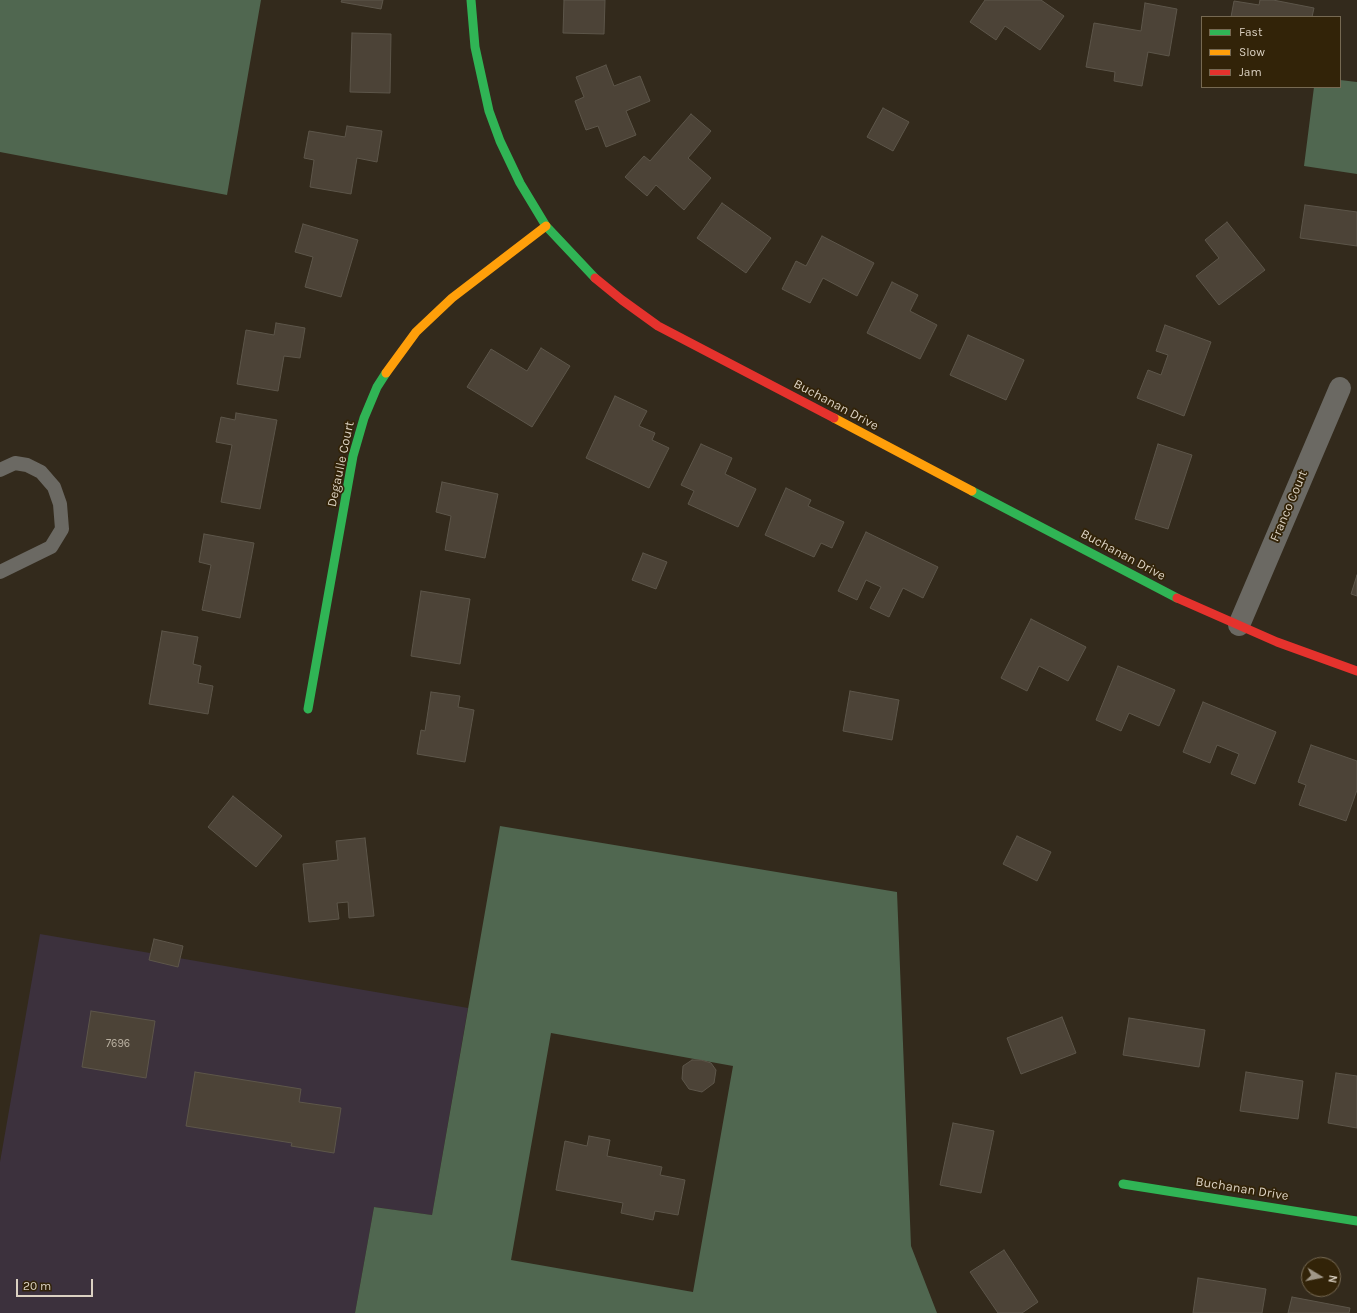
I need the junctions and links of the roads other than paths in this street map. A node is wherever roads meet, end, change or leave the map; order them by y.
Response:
1 (471, 0) edge
2 (546, 226) junction
3 (1340, 388) dead end
4 (0, 470) edge
5 (0, 572) edge
6 (1239, 626) junction
7 (1357, 671) edge
8 (308, 709) dead end
9 (1123, 1184) dead end
10 (1357, 1221) edge

1 - 2 street, Buchanan Drive
2 - 6 street, Buchanan Drive
2 - 8 street, Degaulle Court
3 - 6 street, Franco Court
4 - 5 lane
6 - 7 street, Buchanan Drive
9 - 10 street, Buchanan Drive

